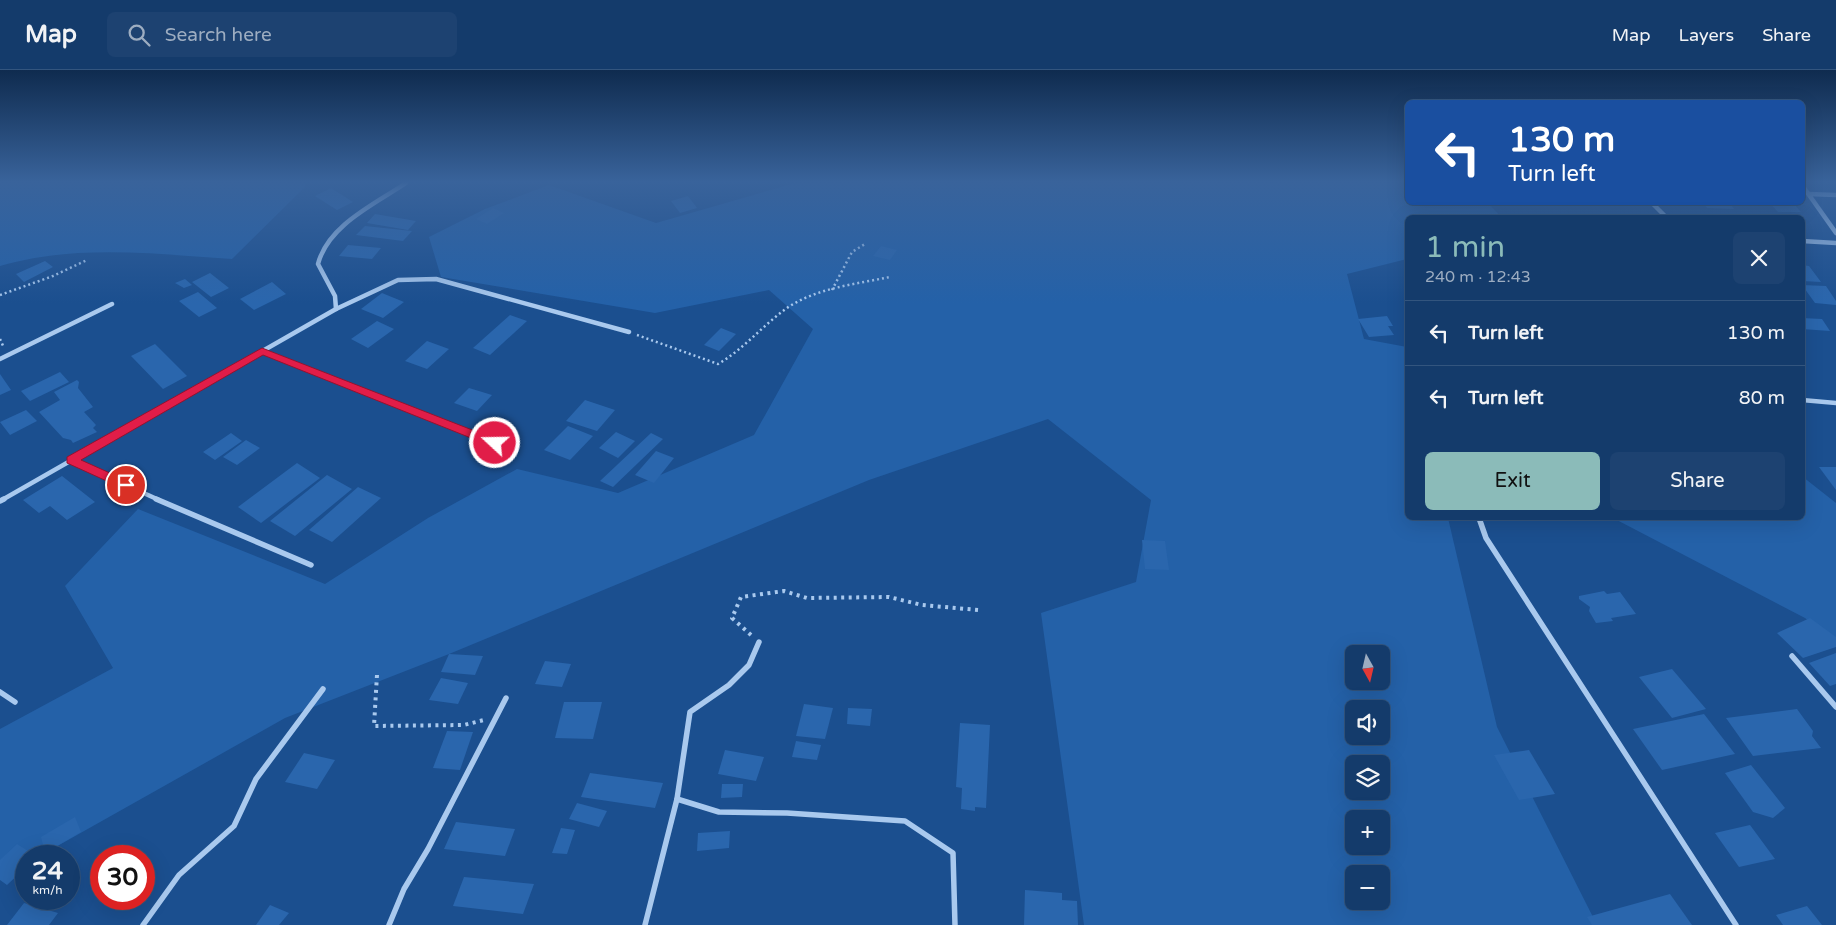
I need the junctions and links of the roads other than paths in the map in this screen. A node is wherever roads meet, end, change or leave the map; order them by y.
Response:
1 (349, 223) edge
2 (1829, 223) edge
3 (1836, 234) edge
4 (1805, 241) edge
5 (1836, 243) edge
6 (112, 304) dead end
7 (336, 308) junction
8 (629, 332) road end
9 (262, 351) junction
10 (0, 359) edge
11 (1805, 400) edge
12 (1836, 403) edge
13 (495, 443) dead end
14 (71, 460) junction
15 (0, 501) edge
16 (1480, 520) edge
17 (311, 565) dead end
18 (759, 642) road end
19 (1792, 656) dead end
20 (323, 689) dead end
21 (0, 692) edge
22 (506, 698) dead end
23 (15, 702) dead end
24 (1836, 707) edge
25 (677, 799) junction
26 (143, 925) edge
27 (389, 925) edge
28 (645, 925) edge
29 (955, 925) edge
30 (1736, 925) edge

1 - 7 street
2 - 3 street
4 - 5 street
6 - 10 street
7 - 8 street
7 - 9 street
9 - 13 street
9 - 14 street
11 - 12 street
14 - 15 street
14 - 17 street
16 - 30 street
18 - 25 street
19 - 24 street
20 - 26 street
21 - 23 street
22 - 27 street
25 - 28 street
25 - 29 street

